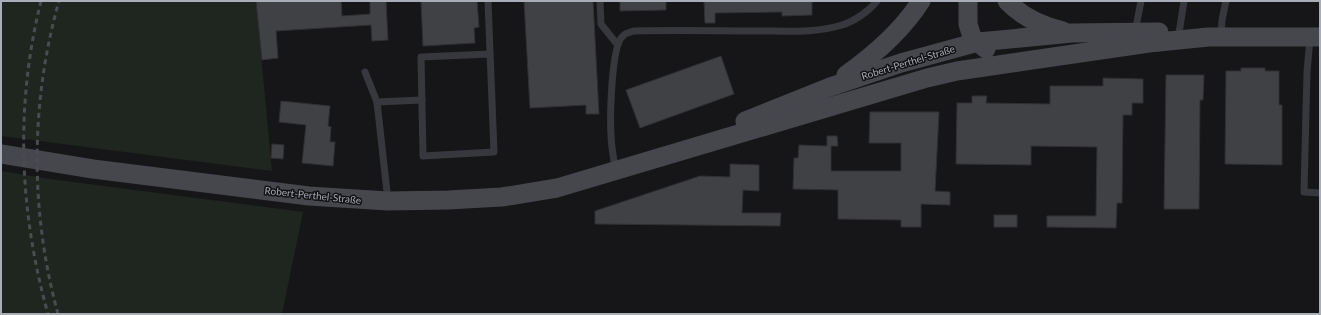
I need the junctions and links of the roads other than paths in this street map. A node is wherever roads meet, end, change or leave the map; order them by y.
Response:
1 (488, 1) edge
2 (600, 1) edge
3 (877, 1) edge
4 (921, 1) edge
5 (968, 1) edge
6 (978, 1) edge
7 (1007, 1) edge
8 (1141, 1) edge
9 (1184, 1) edge
10 (1226, 1) edge
11 (1135, 32) junction
12 (1072, 33) junction
13 (1179, 33) junction
14 (1214, 37) junction
15 (1315, 37) edge
16 (978, 42) junction
17 (617, 44) junction
18 (490, 54) junction
19 (1016, 63) junction
20 (956, 71) junction
21 (365, 72) dead end
22 (830, 87) junction
23 (422, 100) junction
24 (377, 102) junction
25 (1, 154) edge
26 (620, 170) junction
27 (1320, 193) edge
28 (388, 201) junction

1 - 18 lane
2 - 17 lane
3 - 17 lane
4 - 22 street
5 - 16 street
6 - 16 street
7 - 12 street
8 - 11 lane
9 - 13 lane
10 - 14 lane
11 - 12 street, Robert-Perthel-Straße
11 - 13 street, Robert-Perthel-Straße
12 - 16 street, Robert-Perthel-Straße
13 - 14 street, Robert-Perthel-Straße
14 - 15 street, Robert-Perthel-Straße
14 - 19 street, Robert-Perthel-Straße
15 - 27 lane
16 - 19 street
16 - 20 street
16 - 22 street, Robert-Perthel-Straße
17 - 26 lane
18 - 23 lane
18 - 23 lane
19 - 20 street, Robert-Perthel-Straße
20 - 26 street, Robert-Perthel-Straße
21 - 24 lane
22 - 26 street, Robert-Perthel-Straße
23 - 24 lane
24 - 28 lane
25 - 28 street, Robert-Perthel-Straße
26 - 28 street, Robert-Perthel-Straße

